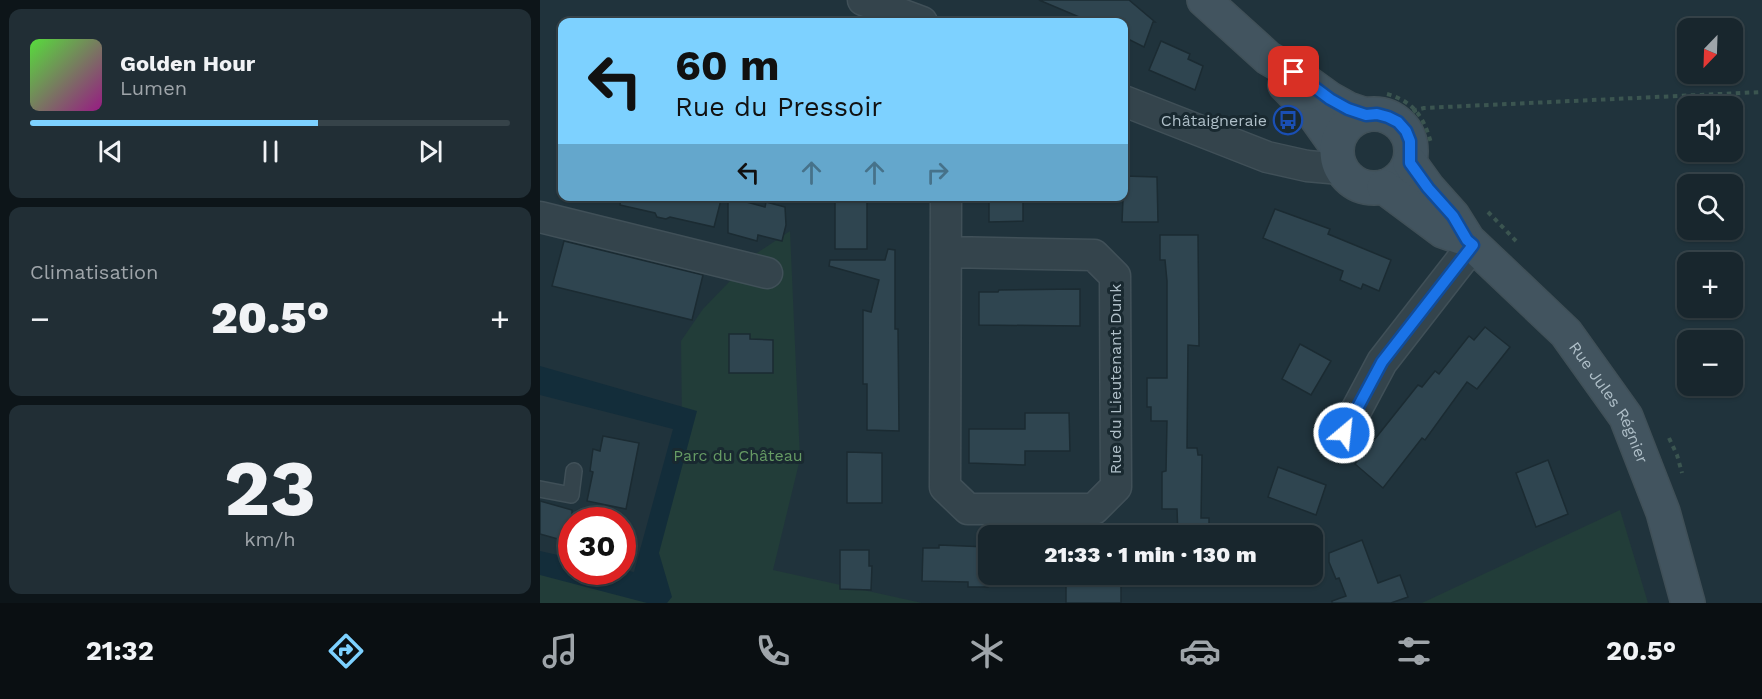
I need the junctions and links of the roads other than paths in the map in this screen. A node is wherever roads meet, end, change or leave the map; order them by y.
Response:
1 (863, 0) edge
2 (1204, 0) edge
3 (911, 18) edge
4 (1268, 58) junction
5 (1128, 103) edge
6 (1366, 115) junction
7 (1339, 158) junction
8 (1410, 163) junction
9 (1384, 187) junction
10 (946, 201) edge
11 (540, 218) edge
12 (1470, 243) junction
13 (947, 252) junction
14 (767, 273) dead end
15 (1344, 433) dead end
16 (574, 471) dead end
17 (540, 489) edge
18 (1688, 603) edge

1 - 3 street
2 - 4 street
4 - 6 street
4 - 7 street
5 - 7 street
6 - 7 street
6 - 8 street
7 - 9 street
8 - 9 street
8 - 12 street
9 - 12 street
10 - 13 street, Rue du Lieutenant Dunk
11 - 14 street
12 - 15 street
12 - 18 street, Rue Jules Régnier
13 - 13 street, Rue du Lieutenant Dunk
16 - 17 lane

